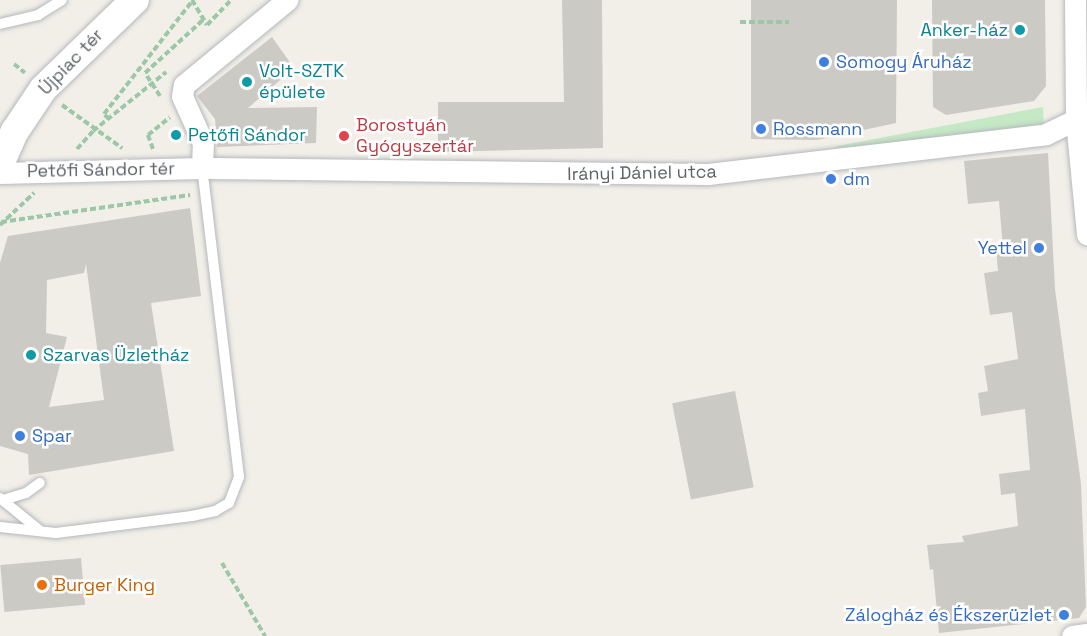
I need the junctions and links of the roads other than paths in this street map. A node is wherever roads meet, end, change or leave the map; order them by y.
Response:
1 (62, 0) edge
2 (135, 0) edge
3 (287, 0) edge
4 (1076, 0) edge
5 (51, 2) edge
6 (0, 24) edge
7 (1081, 92) edge
8 (1082, 117) edge
9 (0, 164) edge
10 (202, 168) junction
11 (0, 173) edge
12 (1087, 234) edge
13 (40, 483) dead end
14 (1, 499) edge
15 (0, 527) edge
16 (44, 533) junction
17 (1087, 634) edge
18 (1072, 636) edge

1 - 5 lane
2 - 9 street, Újpiac tér
3 - 10 street
4 - 7 street
5 - 6 lane
7 - 8 street
8 - 10 street, Irányi Dániel utca
8 - 12 street
10 - 11 street, Petőfi Sándor tér
10 - 16 lane
13 - 14 lane
14 - 16 lane
15 - 16 lane
17 - 18 street

